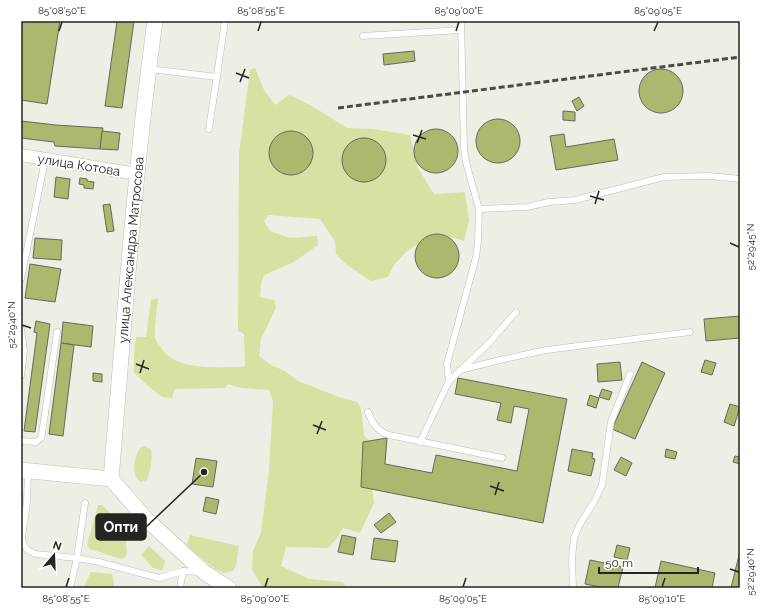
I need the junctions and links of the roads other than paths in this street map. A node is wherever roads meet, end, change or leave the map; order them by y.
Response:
1 (155, 21) edge
2 (224, 21) edge
3 (460, 21) edge
4 (461, 30) junction
5 (363, 36) dead end
6 (148, 68) junction
7 (217, 77) junction
8 (209, 129) dead end
9 (21, 155) edge
10 (45, 160) junction
11 (137, 174) junction
12 (740, 178) edge
13 (479, 209) junction
14 (21, 279) edge
15 (516, 312) dead end
16 (21, 329) edge
17 (57, 332) dead end
18 (690, 332) dead end
19 (460, 370) junction
20 (630, 374) dead end
21 (21, 376) edge
22 (450, 382) junction
23 (368, 412) dead end
24 (21, 441) edge
25 (420, 442) junction
26 (502, 458) dead end
27 (24, 470) edge
28 (111, 480) junction
29 (85, 503) dead end
30 (77, 558) junction
31 (183, 570) junction
32 (205, 573) junction
33 (70, 588) edge
34 (180, 588) edge
35 (229, 588) edge
36 (573, 588) edge

1 - 6 street, улица Александра Матросова
2 - 7 lane
3 - 4 lane
4 - 5 lane
4 - 13 lane
6 - 7 lane
6 - 11 street, улица Александра Матросова
7 - 8 lane
9 - 10 street, улица Котова
10 - 11 street, улица Котова
10 - 14 lane
11 - 28 street, улица Александра Матросова
12 - 13 lane
13 - 22 lane
15 - 19 lane
16 - 21 lane
17 - 24 lane
18 - 19 lane
19 - 22 lane
20 - 36 lane
22 - 25 lane
23 - 25 lane
25 - 26 lane
27 - 28 street
27 - 30 lane
28 - 32 street
29 - 30 lane
30 - 31 lane
30 - 33 lane
31 - 32 lane
31 - 34 lane
32 - 35 street

